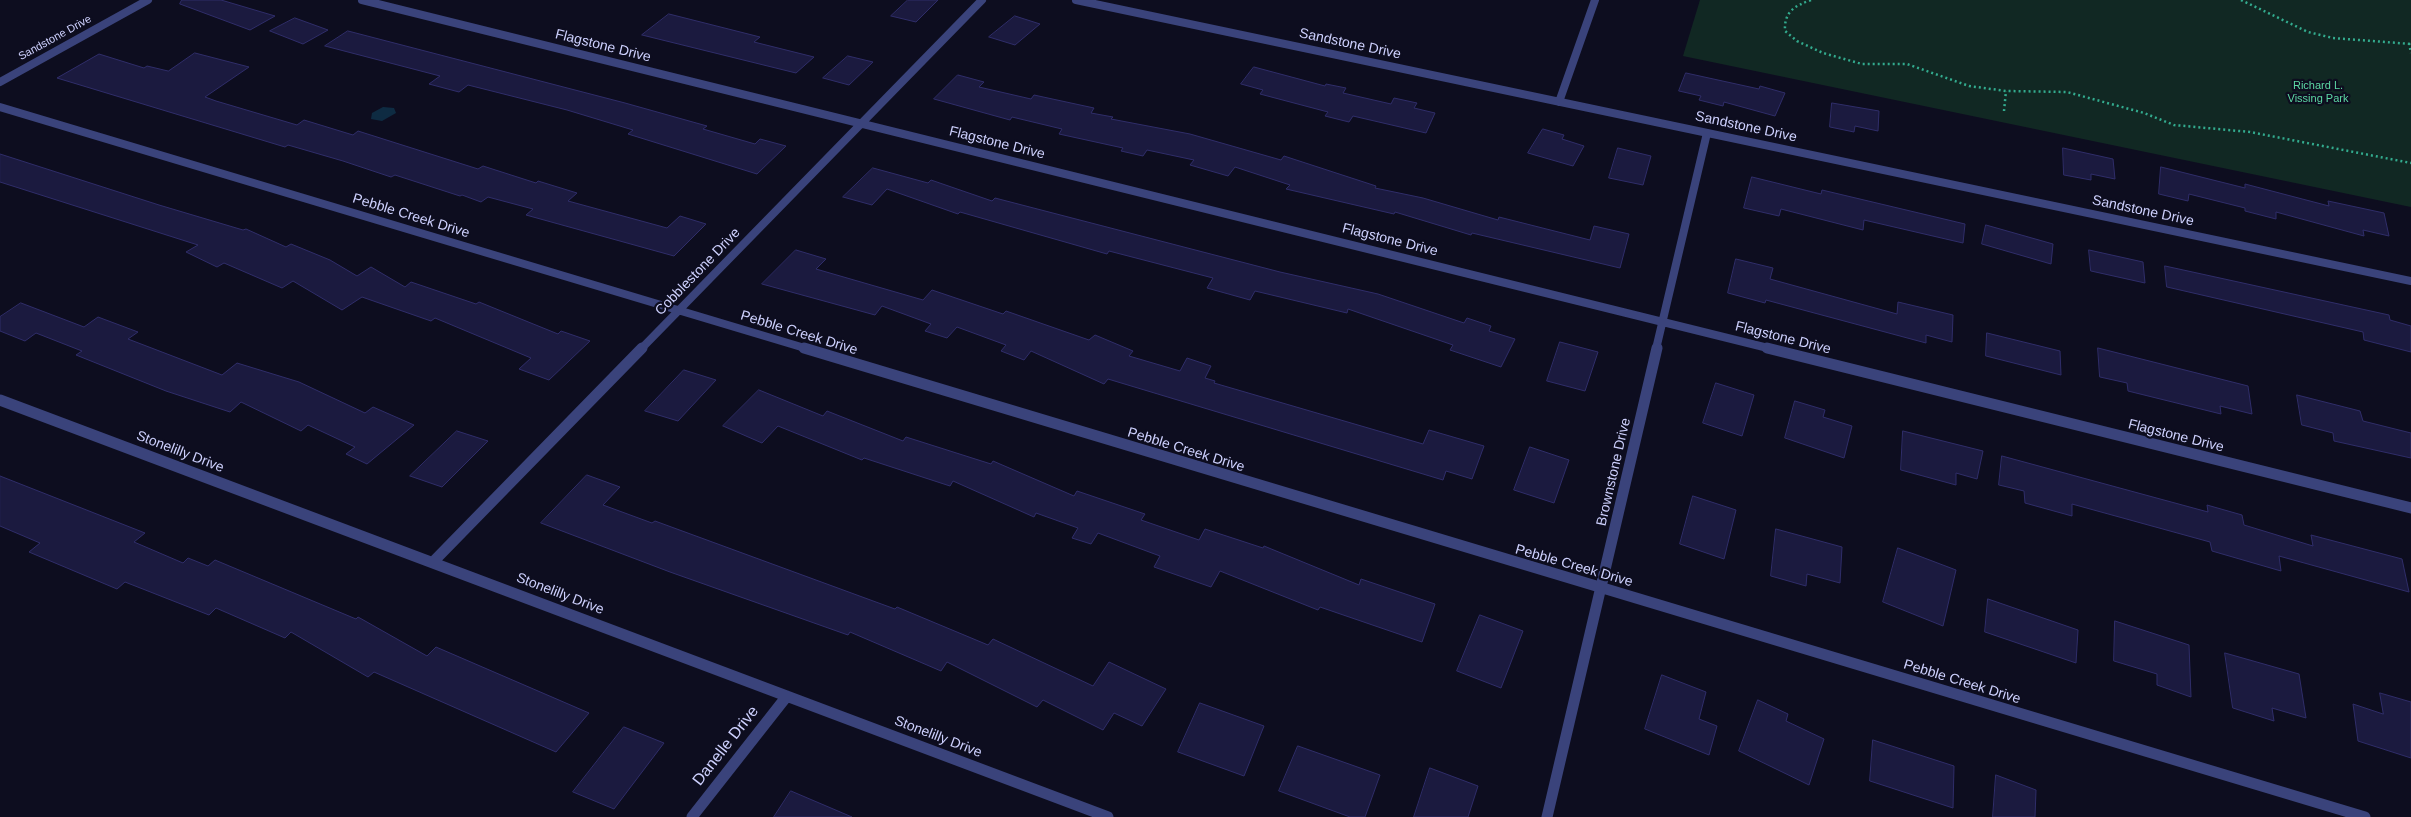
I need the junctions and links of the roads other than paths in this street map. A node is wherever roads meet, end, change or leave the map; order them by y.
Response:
1 (148, 0) edge
2 (362, 0) edge
3 (982, 0) edge
4 (1076, 0) edge
5 (1595, 0) edge
6 (0, 82) edge
7 (1559, 102) junction
8 (0, 107) edge
9 (861, 124) junction
10 (1707, 133) junction
11 (2411, 281) edge
12 (679, 311) junction
13 (1663, 322) junction
14 (0, 400) edge
15 (2411, 508) edge
16 (433, 562) junction
17 (1601, 588) junction
18 (787, 696) junction
19 (692, 817) edge
20 (1108, 817) edge
21 (1547, 817) edge
22 (2366, 817) edge

1 - 6 street, Sandstone Drive
2 - 9 street, Flagstone Drive
3 - 9 street, Cobblestone Drive
4 - 7 street, Sandstone Drive
5 - 7 street
7 - 10 street, Sandstone Drive
8 - 12 street, Pebble Creek Drive
9 - 12 street, Cobblestone Drive
9 - 13 street, Flagstone Drive
10 - 11 street, Sandstone Drive
10 - 13 street, Brownstone Drive
12 - 16 street, Cobblestone Drive
12 - 17 street, Pebble Creek Drive
13 - 15 street, Flagstone Drive
13 - 17 street, Brownstone Drive
14 - 16 street, Stonelilly Drive
16 - 18 street, Stonelilly Drive
17 - 21 street, Brownstone Drive
17 - 22 street, Pebble Creek Drive
18 - 19 street, Danelle Drive
18 - 20 street, Stonelilly Drive

